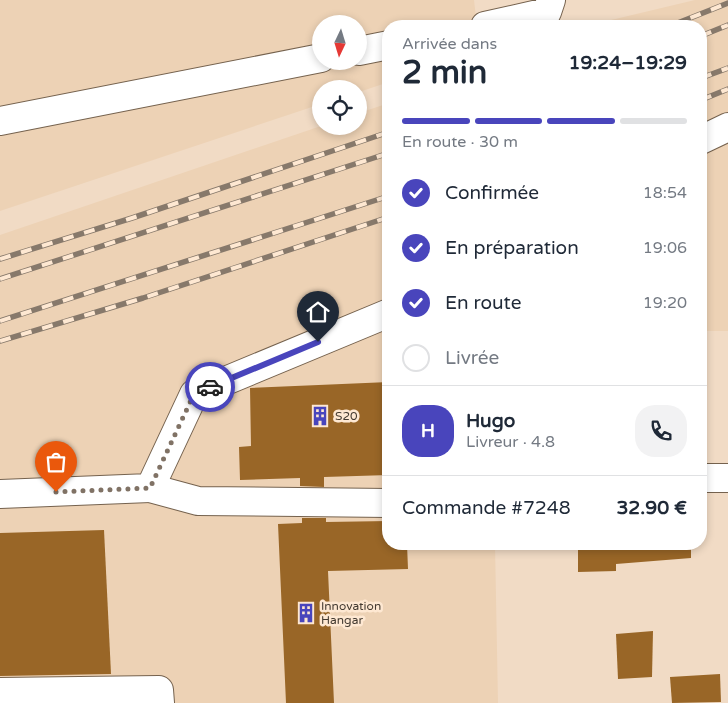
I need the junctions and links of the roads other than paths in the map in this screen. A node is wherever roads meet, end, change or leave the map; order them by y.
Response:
1 (552, 0) edge
2 (512, 20) edge
3 (382, 46) edge
4 (368, 49) edge
5 (312, 60) edge
6 (0, 121) edge
7 (728, 127) edge
8 (707, 137) edge
9 (382, 316) edge
10 (707, 478) edge
11 (728, 478) edge
12 (150, 488) junction
13 (0, 494) edge
14 (382, 503) edge
15 (0, 692) edge
16 (160, 703) edge

1 - 2 street
3 - 4 street
5 - 6 street
7 - 8 street
9 - 12 street
10 - 11 street
12 - 13 street
12 - 14 street
15 - 16 street

